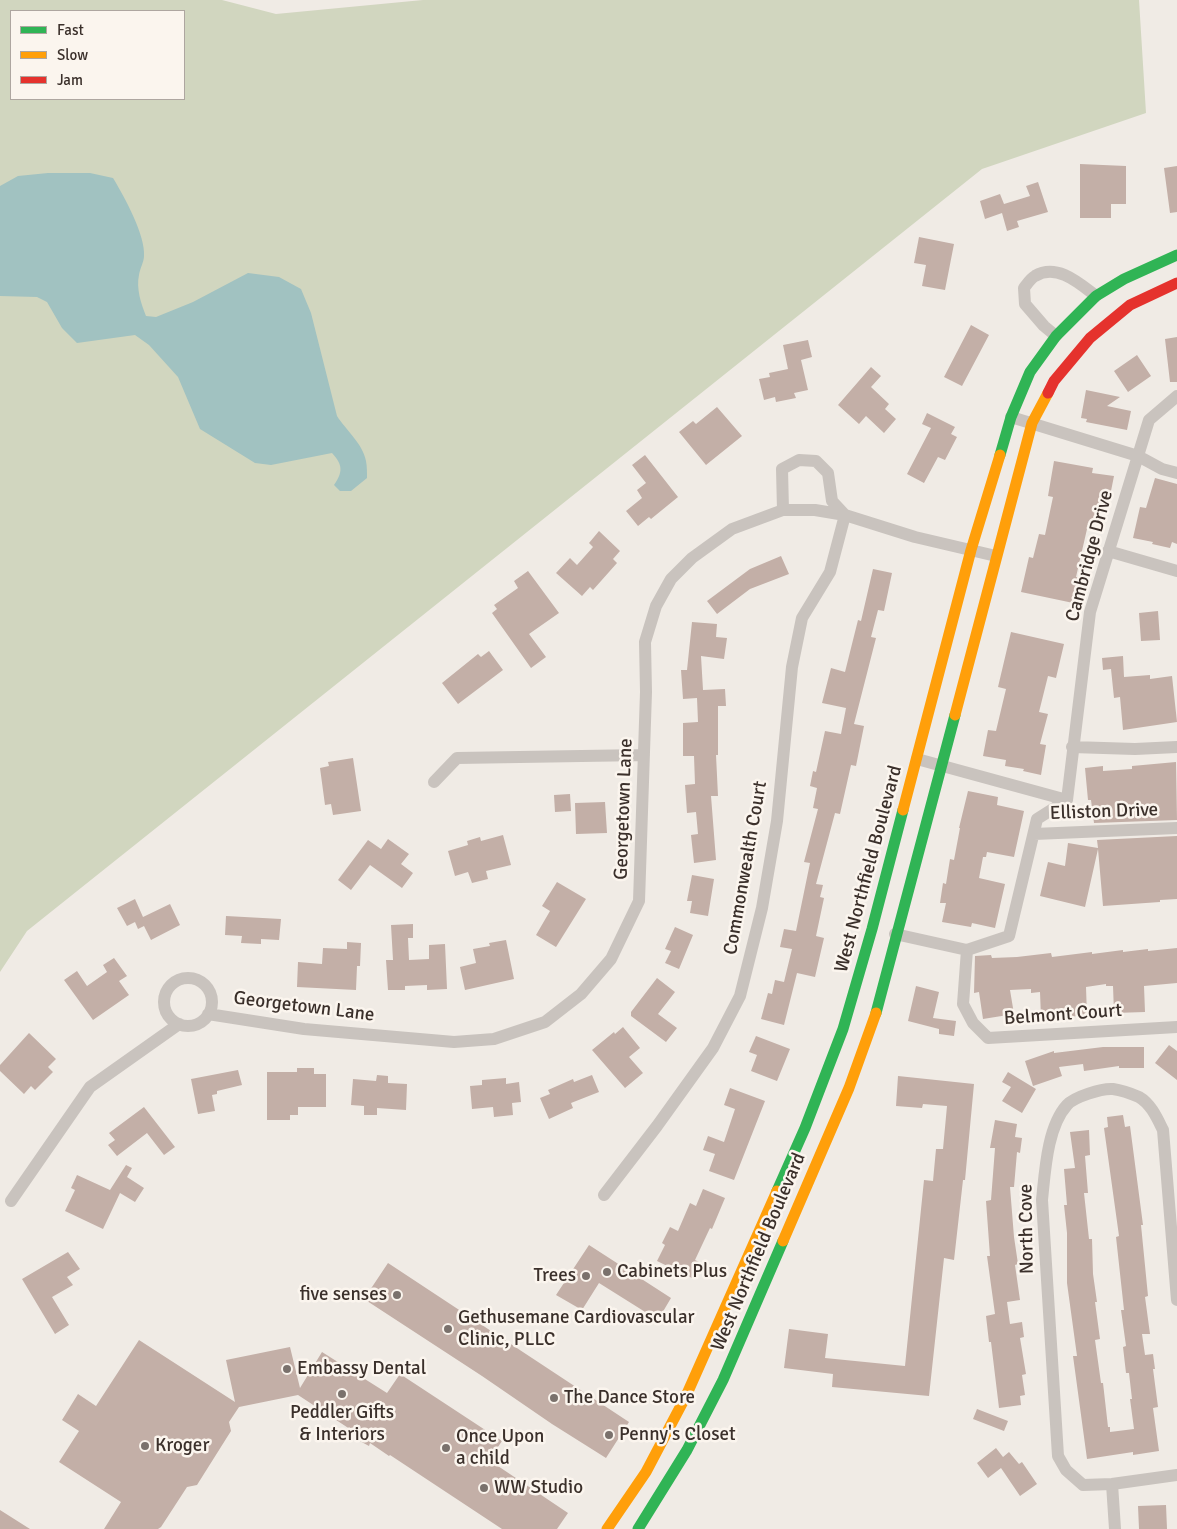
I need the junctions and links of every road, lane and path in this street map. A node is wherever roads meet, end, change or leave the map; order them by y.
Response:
1 (1177, 255) edge
2 (1177, 283) edge
3 (1096, 296) junction
4 (1056, 336) junction
5 (1177, 396) edge
6 (1011, 417) junction
7 (1032, 423) junction
8 (1138, 456) junction
9 (1177, 473) edge
10 (783, 510) junction
11 (845, 515) junction
12 (971, 550) junction
13 (1108, 551) junction
14 (996, 556) junction
15 (1177, 571) edge
16 (1177, 746) edge
17 (1072, 747) junction
18 (644, 755) junction
19 (917, 759) junction
20 (942, 766) junction
21 (434, 782) dead end
22 (1067, 800) junction
23 (1177, 828) edge
24 (1034, 834) junction
25 (896, 934) junction
26 (967, 950) junction
27 (208, 1014) junction
28 (179, 1024) junction
29 (1177, 1027) edge
30 (824, 1113) junction
31 (604, 1195) dead end
32 (11, 1202) dead end
33 (1177, 1300) edge
34 (1177, 1475) edge
35 (1112, 1484) junction
36 (607, 1529) edge
37 (638, 1529) edge
38 (1115, 1529) edge

1 - 3 main road, West Northfield Boulevard
2 - 7 main road, West Northfield Boulevard
3 - 4 main road, West Northfield Boulevard
3 - 4 street
4 - 6 main road, West Northfield Boulevard
5 - 8 street, Cambridge Drive
6 - 7 street
6 - 12 main road, West Northfield Boulevard
7 - 8 street
7 - 14 main road, West Northfield Boulevard
8 - 9 street
8 - 13 street, Cambridge Drive
10 - 11 street, Georgetown Lane
10 - 11 street
10 - 18 street, Georgetown Lane
11 - 12 street, Georgetown Lane
11 - 31 street, Commonwealth Court
12 - 14 street, Georgetown Lane
12 - 19 main road, West Northfield Boulevard
13 - 15 street
13 - 17 street, Cambridge Drive
14 - 20 main road, West Northfield Boulevard
16 - 17 street
17 - 22 street, Cambridge Drive
18 - 21 street
18 - 27 street, Georgetown Lane
19 - 20 street
19 - 30 main road, West Northfield Boulevard
20 - 22 street
20 - 25 main road, West Northfield Boulevard
22 - 24 street
23 - 24 street, Elliston Drive
24 - 26 street
25 - 26 street
25 - 30 main road, West Northfield Boulevard
26 - 29 street, Belmont Court
27 - 28 street
27 - 28 street
28 - 32 street
30 - 36 main road, West Northfield Boulevard
30 - 37 main road, West Northfield Boulevard
33 - 35 street, North Cove
34 - 35 street
35 - 38 street

